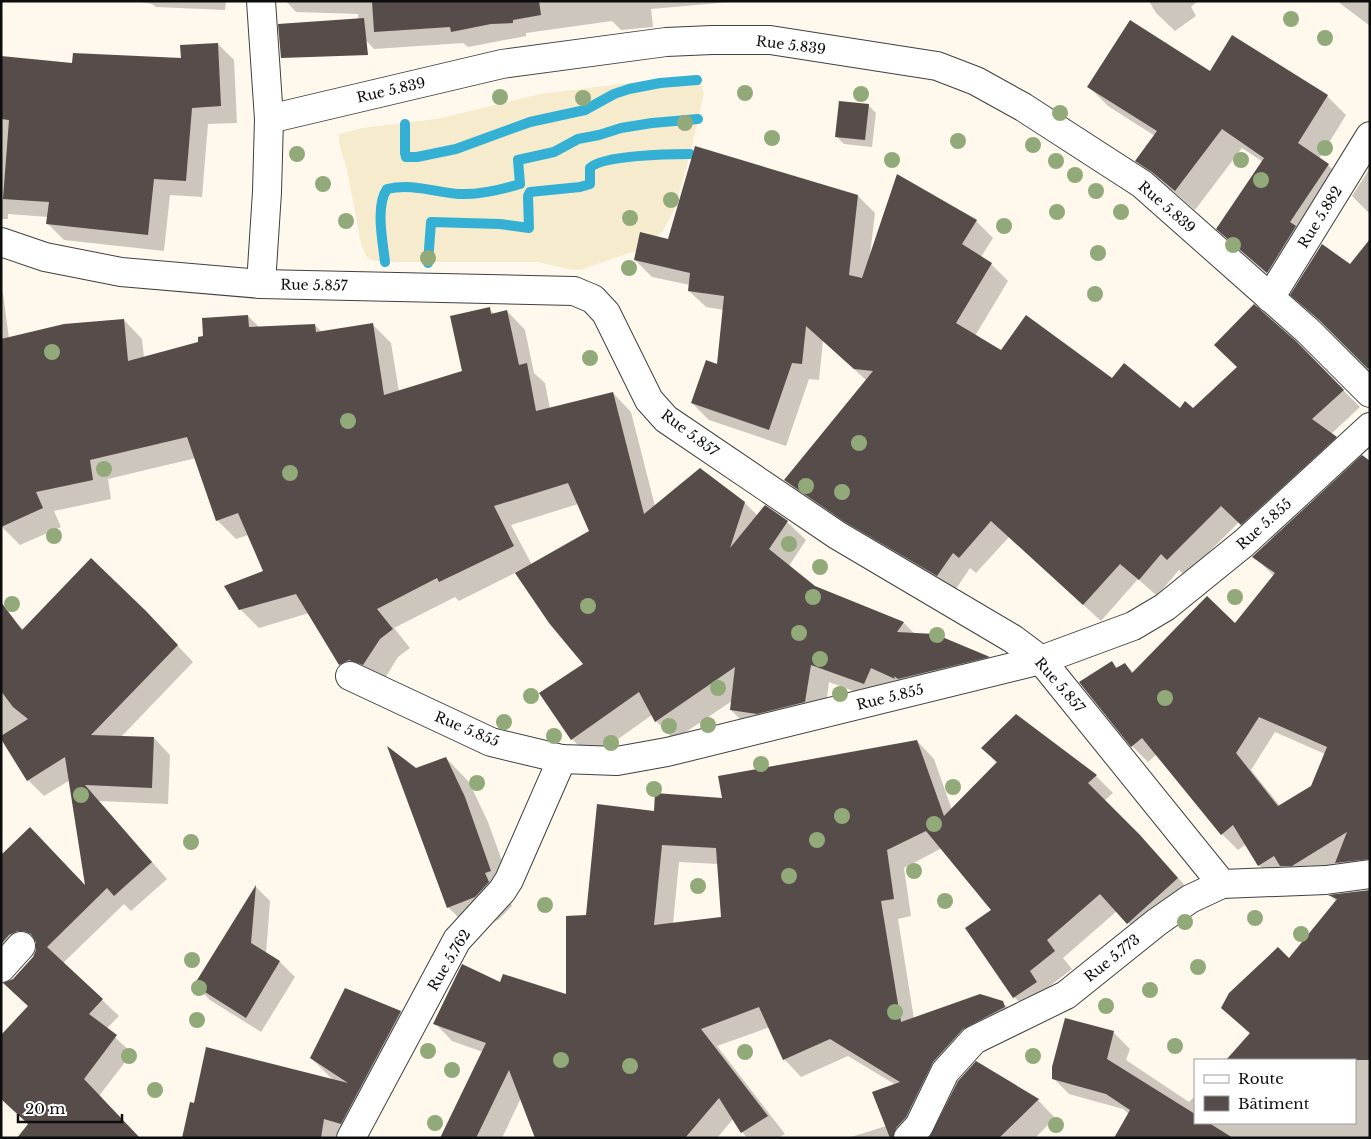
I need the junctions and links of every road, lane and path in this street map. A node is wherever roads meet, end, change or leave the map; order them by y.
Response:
1 (261, 1) edge
2 (268, 119) junction
3 (1370, 136) edge
4 (1, 242) edge
5 (261, 284) junction
6 (1270, 298) junction
7 (1370, 393) edge
8 (1370, 427) edge
9 (1041, 660) junction
10 (350, 676) dead end
11 (562, 760) junction
12 (1370, 874) edge
13 (1222, 884) junction
14 (21, 946) dead end
15 (1, 968) edge
16 (350, 1138) edge
17 (908, 1138) edge

1 - 2 street
2 - 5 street
2 - 6 street, Rue 5.839
3 - 6 street, Rue 5.882
4 - 5 street, Rue 5.857
5 - 9 street, Rue 5.857
6 - 7 street, Rue 5.839
8 - 9 street, Rue 5.855
9 - 11 street, Rue 5.855
9 - 13 street, Rue 5.857
10 - 11 street, Rue 5.855
11 - 16 street, Rue 5.762
12 - 13 street, Rue 5.773
13 - 17 street, Rue 5.773
14 - 15 street

